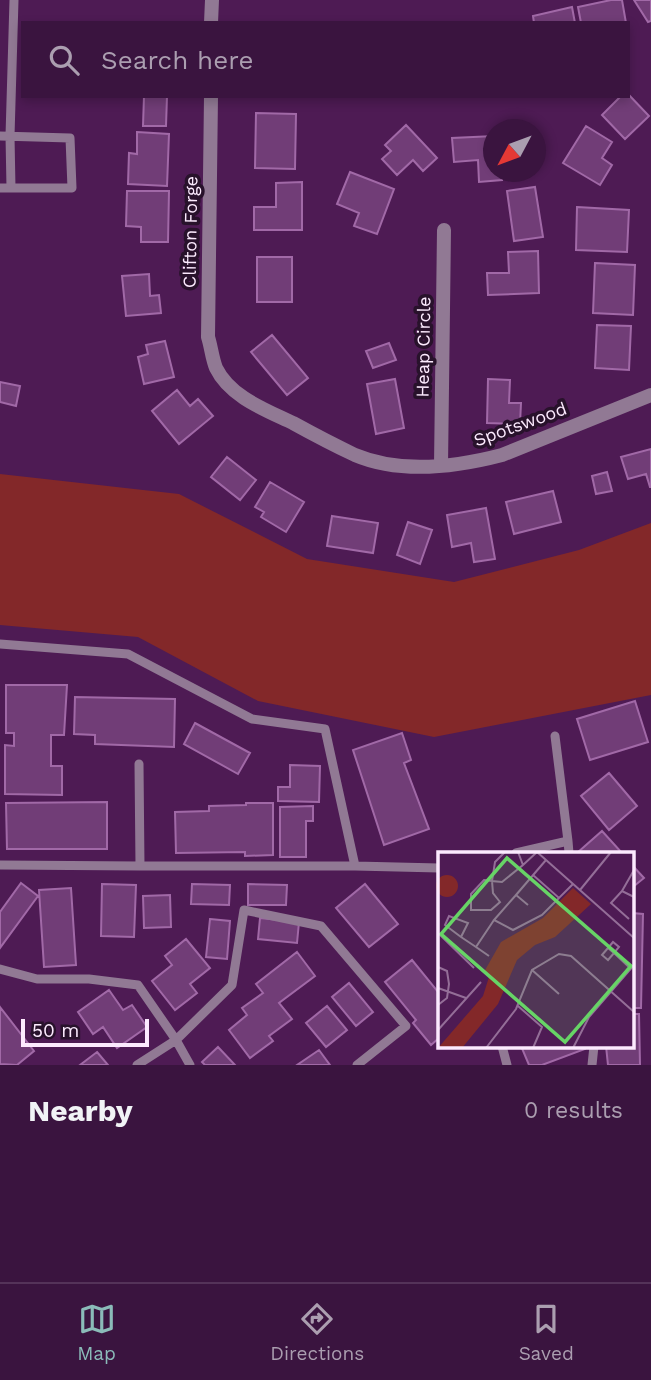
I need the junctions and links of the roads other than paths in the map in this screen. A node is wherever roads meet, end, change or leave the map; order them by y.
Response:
1 (14, 0) edge
2 (212, 0) edge
3 (211, 21) edge
4 (211, 98) edge
5 (5, 136) edge
6 (0, 188) edge
7 (11, 188) junction
8 (444, 230) dead end
9 (216, 368) joint
10 (651, 395) edge
11 (441, 466) junction
12 (0, 644) edge
13 (555, 736) dead end
14 (139, 764) dead end
15 (568, 841) junction
16 (520, 852) edge
17 (569, 852) edge
18 (0, 865) edge
19 (140, 866) junction
20 (355, 866) junction
21 (438, 868) edge
22 (0, 969) edge
23 (176, 1040) junction
24 (503, 1048) edge
25 (137, 1065) edge
26 (190, 1065) edge
27 (357, 1065) edge
28 (507, 1065) edge

1 - 5 lane
2 - 3 street
4 - 9 street, Clifton Forge
5 - 7 lane
5 - 7 lane
6 - 7 lane
8 - 11 street, Heap Circle
9 - 11 street, Spotswood
10 - 11 street, Spotswood
12 - 20 lane
13 - 15 lane
14 - 19 lane
15 - 16 lane
15 - 17 lane
18 - 19 lane
19 - 20 lane
20 - 21 lane
22 - 23 lane
23 - 25 lane
23 - 26 lane
23 - 27 lane
24 - 28 lane

